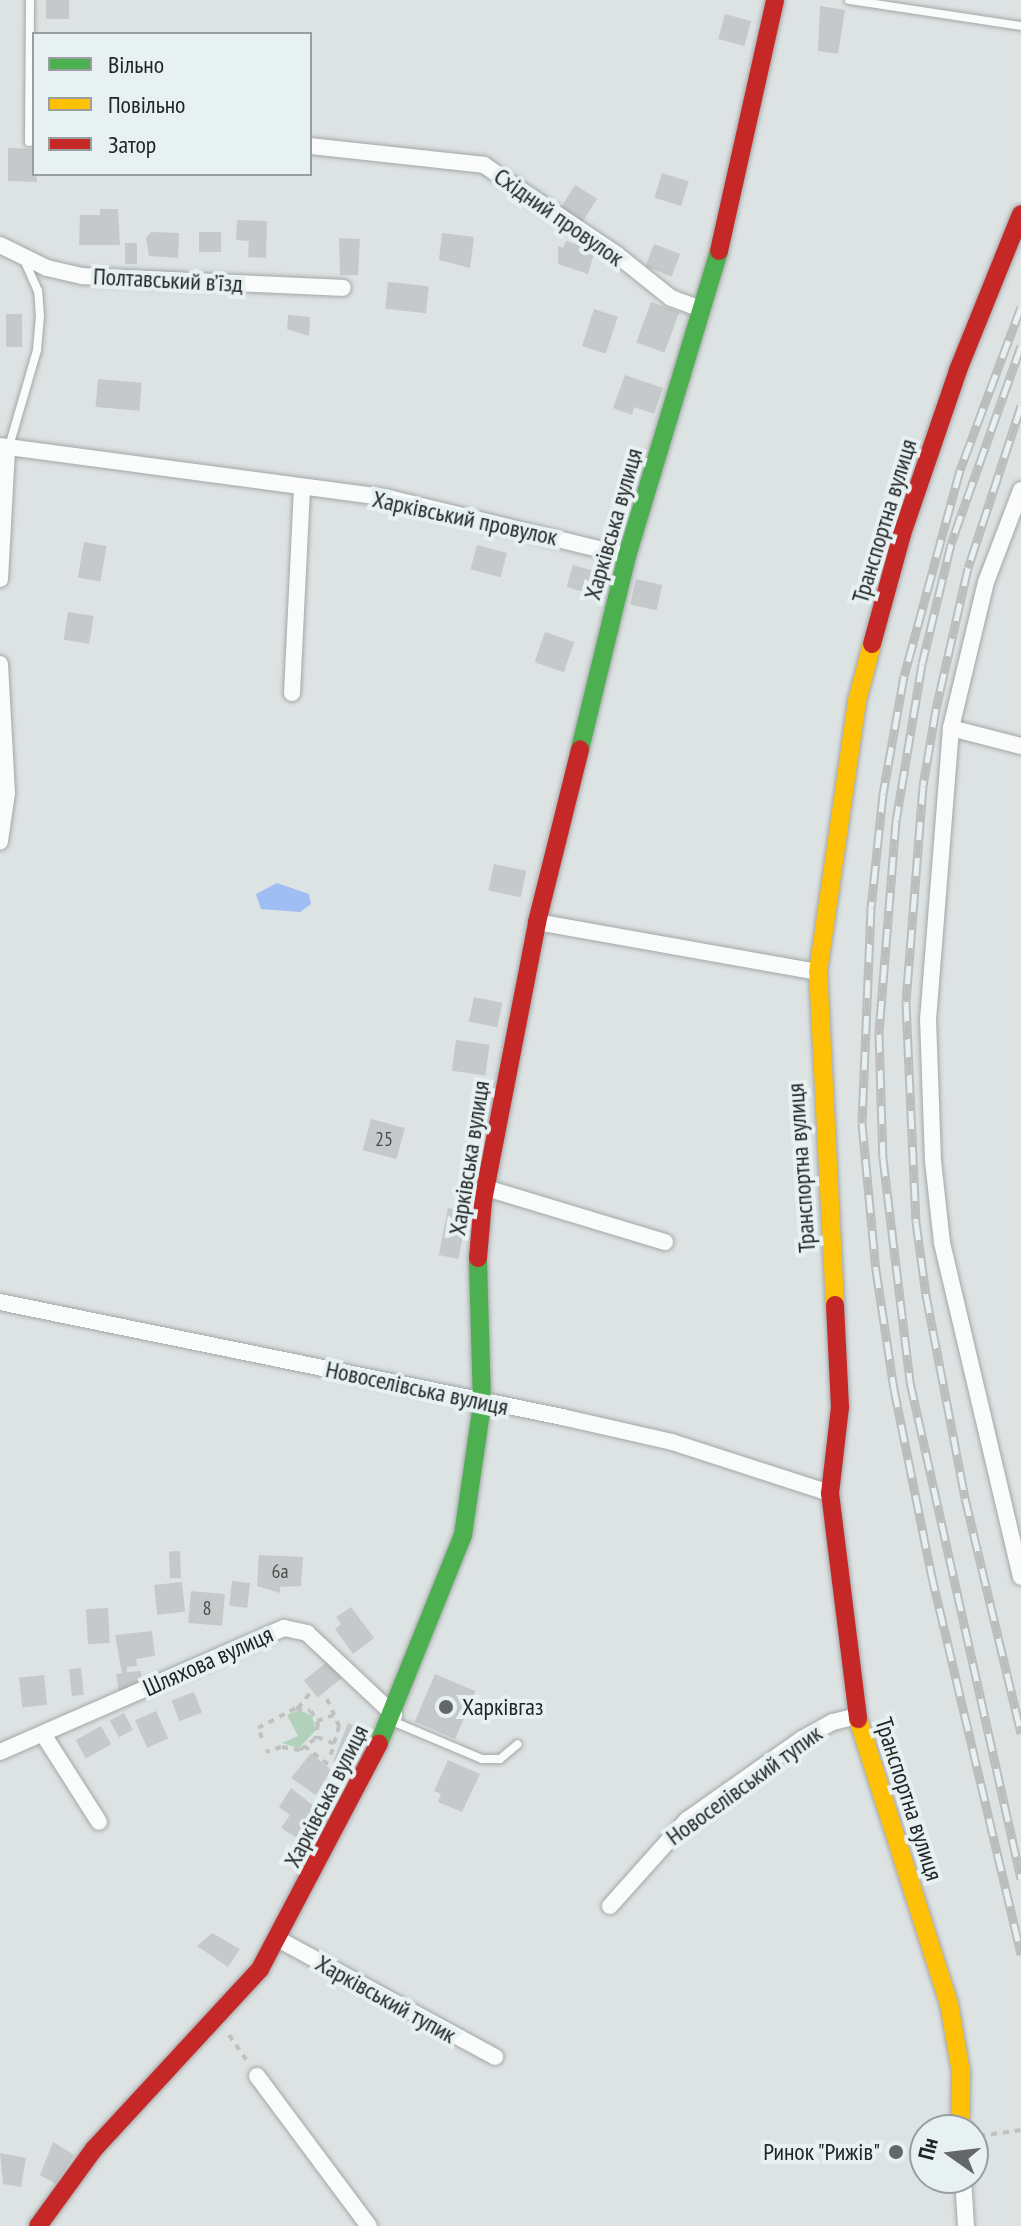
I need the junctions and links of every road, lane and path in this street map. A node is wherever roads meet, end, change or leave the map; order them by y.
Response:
1 (30, 0) edge
2 (775, 0) edge
3 (849, 0) edge
4 (1021, 26) edge
5 (29, 142) dead end
6 (312, 146) edge
7 (1021, 214) edge
8 (0, 245) edge
9 (23, 257) junction
10 (343, 288) dead end
11 (701, 309) junction
12 (4, 448) edge
13 (302, 489) junction
14 (1021, 490) edge
15 (627, 556) junction
16 (0, 579) edge
17 (0, 664) edge
18 (292, 693) dead end
19 (951, 728) junction
20 (1021, 746) edge
21 (0, 841) edge
22 (537, 922) junction
23 (818, 972) junction
24 (486, 1188) junction
25 (665, 1242) dead end
26 (0, 1302) edge
27 (482, 1404) junction
28 (830, 1493) junction
29 (1018, 1548) edge
30 (1021, 1577) edge
31 (311, 1692) dead end
32 (327, 1699) dead end
33 (298, 1708) junction
34 (337, 1714) junction
35 (857, 1716) junction
36 (392, 1718) junction
37 (317, 1721) junction
38 (43, 1734) junction
39 (316, 1737) junction
40 (262, 1738) dead end
41 (518, 1744) dead end
42 (338, 1745) junction
43 (304, 1746) junction
44 (0, 1752) edge
45 (266, 1752) dead end
46 (329, 1761) junction
47 (346, 1777) dead end
48 (99, 1822) dead end
49 (610, 1906) dead end
50 (278, 1939) junction
51 (218, 2019) junction
52 (495, 2057) dead end
53 (257, 2076) joint
54 (960, 2114) edge
55 (1021, 2130) edge
56 (989, 2135) edge
57 (964, 2194) edge
58 (38, 2226) edge
59 (369, 2226) edge
60 (966, 2226) edge

1 - 5 lane
2 - 11 street, Харківська вулиця
3 - 4 lane
6 - 11 street, Східний провулок
7 - 23 street, Транспортна вулиця
8 - 9 street, Полтавський в’їзд
9 - 10 street, Полтавський в’їзд
9 - 12 lane
11 - 15 street, Харківська вулиця
12 - 13 street, Харківський провулок
12 - 16 street
13 - 15 street, Харківський провулок
13 - 18 street
14 - 19 street
15 - 22 street, Харківська вулиця
17 - 21 street
19 - 20 street
19 - 29 street
22 - 23 street
22 - 24 street, Харківська вулиця
23 - 28 street, Транспортна вулиця
24 - 25 street
24 - 27 street, Харківська вулиця
26 - 27 street, Новоселівська вулиця
27 - 28 street, Новоселівська вулиця
27 - 36 street, Харківська вулиця
28 - 35 street, Транспортна вулиця
29 - 30 street
31 - 33 path
32 - 34 path
33 - 37 path
33 - 40 path
34 - 37 path
34 - 42 path
35 - 49 street, Новоселівський тупик
35 - 54 street, Транспортна вулиця
36 - 38 street, Шляхова вулиця
36 - 41 lane
36 - 50 street, Харківська вулиця
37 - 39 path
38 - 44 street, Шляхова вулиця
38 - 48 street
39 - 42 path
39 - 43 path
42 - 46 path
43 - 45 path
43 - 46 path
46 - 47 path
50 - 51 street, Харківська вулиця
50 - 52 street, Харківський тупик
51 - 53 path
51 - 58 street, Харківська вулиця
53 - 59 street
55 - 56 path
57 - 60 street

